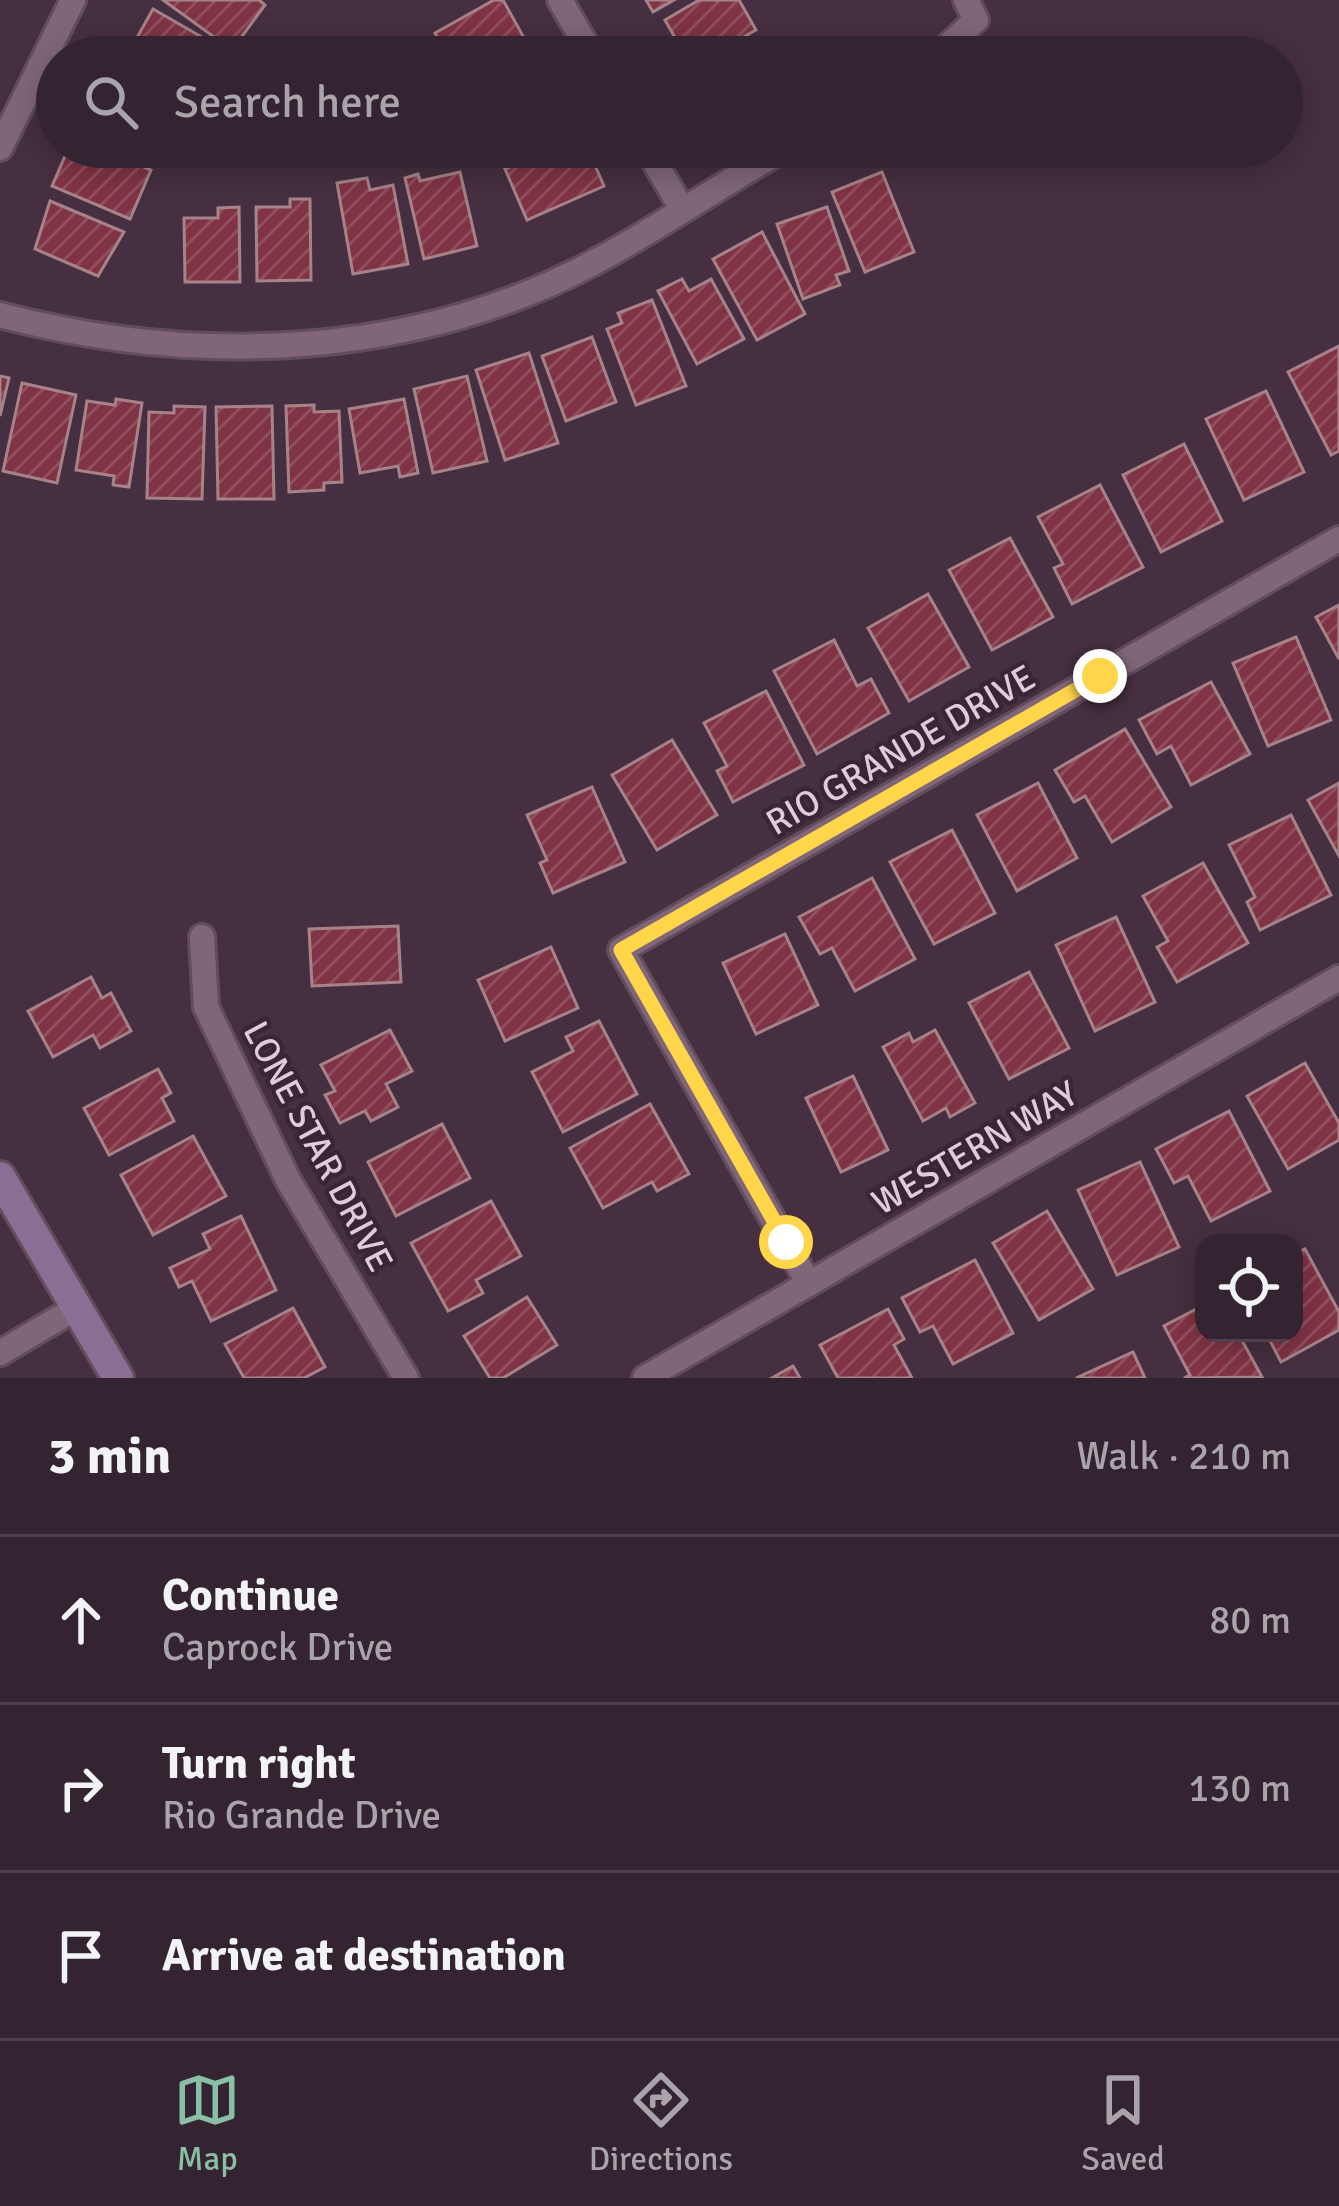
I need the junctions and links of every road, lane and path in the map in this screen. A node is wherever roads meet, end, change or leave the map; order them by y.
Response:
1 (73, 0) edge
2 (560, 0) edge
3 (971, 10) edge
4 (55, 36) edge
5 (581, 36) edge
6 (952, 36) edge
7 (36, 75) edge
8 (0, 148) edge
9 (658, 168) edge
10 (751, 168) edge
11 (681, 207) junction
12 (0, 315) edge
13 (1339, 539) edge
14 (202, 937) dead end
15 (1339, 978) edge
16 (0, 1177) edge
17 (809, 1284) junction
18 (76, 1309) junction
19 (0, 1353) edge
20 (118, 1378) edge
21 (406, 1378) edge
22 (645, 1378) edge

1 - 4 street
2 - 5 street
3 - 6 street
7 - 8 street
9 - 11 street
10 - 11 street
11 - 12 street
13 - 17 street, RIO GRANDE DRIVE
14 - 21 street, LONE STAR DRIVE
15 - 17 street, WESTERN WAY
16 - 18 street
17 - 22 street, WESTERN WAY
18 - 19 street
18 - 20 street

